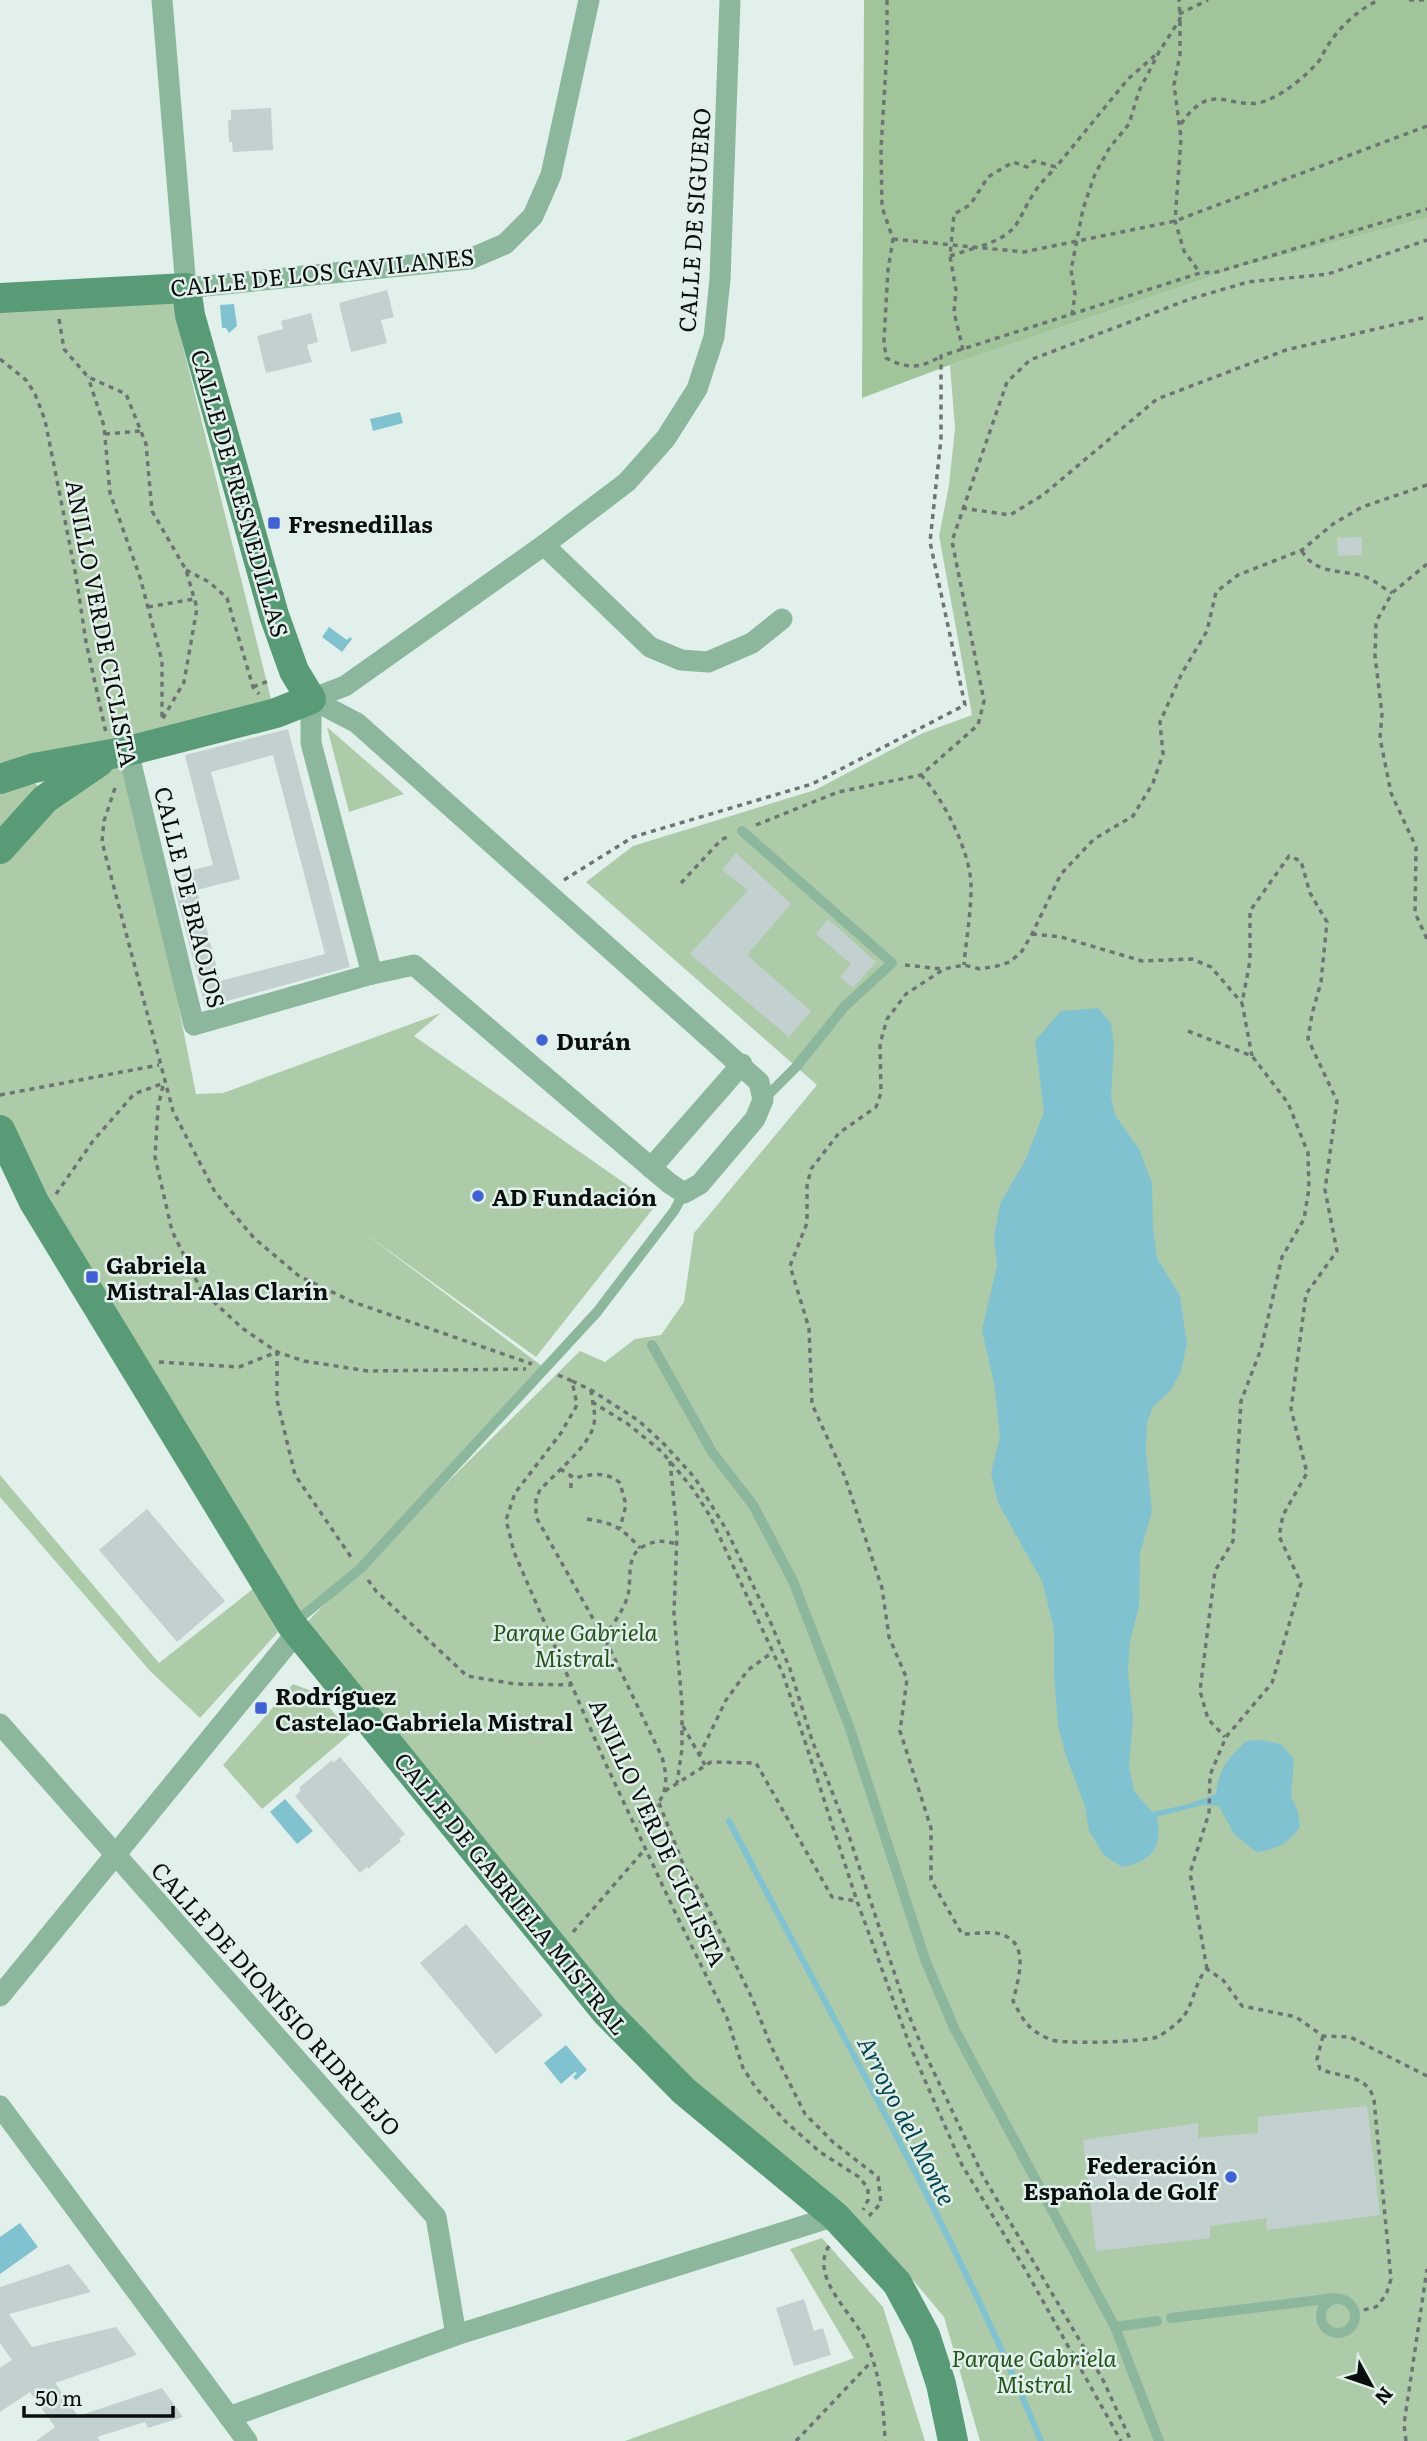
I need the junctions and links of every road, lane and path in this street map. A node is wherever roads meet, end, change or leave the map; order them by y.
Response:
1 (162, 0) edge
2 (589, 0) edge
3 (730, 0) edge
4 (887, 0) edge
5 (1179, 0) edge
6 (1208, 0) edge
7 (1379, 0) edge
8 (1409, 0) edge
9 (1427, 0) edge
10 (1180, 16) junction
11 (1159, 52) junction
12 (1180, 125) junction
13 (1427, 126) edge
14 (1056, 167) junction
15 (1427, 209) edge
16 (1175, 221) junction
17 (893, 239) junction
18 (1427, 240) edge
19 (1077, 241) junction
20 (951, 244) junction
21 (979, 247) junction
22 (950, 256) junction
23 (1200, 274) junction
24 (186, 288) junction
25 (54, 293) junction
26 (0, 298) edge
27 (1072, 315) junction
28 (1427, 317) edge
29 (962, 350) junction
30 (941, 356) junction
31 (0, 359) edge
32 (88, 377) junction
33 (141, 431) junction
34 (105, 434) junction
35 (1427, 485) edge
36 (962, 508) junction
37 (544, 545) junction
38 (1302, 550) junction
39 (1427, 565) edge
40 (186, 570) junction
41 (1392, 593) junction
42 (194, 599) junction
43 (148, 607) junction
44 (782, 619) dead end
45 (311, 699) junction
46 (276, 713) junction
47 (119, 753) junction
48 (921, 775) junction
49 (0, 779) edge
50 (742, 831) junction
51 (0, 849) edge
52 (561, 882) dead end
53 (681, 883) dead end
54 (1032, 934) junction
55 (1427, 939) edge
56 (892, 963) junction
57 (964, 965) junction
58 (944, 969) junction
59 (372, 974) junction
60 (1242, 1003) junction
61 (1188, 1031) dead end
62 (1252, 1056) junction
63 (159, 1065) junction
64 (742, 1065) junction
65 (164, 1083) junction
66 (0, 1094) edge
67 (763, 1100) junction
68 (0, 1130) edge
69 (651, 1168) junction
70 (684, 1193) junction
71 (42, 1215) junction
72 (652, 1345) dead end
73 (277, 1352) junction
74 (131, 1361) junction
75 (545, 1369) junction
76 (572, 1381) junction
77 (591, 1390) junction
78 (592, 1402) junction
79 (670, 1461) junction
80 (560, 1469) junction
81 (571, 1476) junction
82 (571, 1488) dead end
83 (587, 1520) dead end
84 (620, 1528) junction
85 (676, 1544) junction
86 (640, 1548) junction
87 (295, 1628) junction
88 (604, 1638) junction
89 (773, 1652) junction
90 (0, 1724) edge
91 (682, 1724) junction
92 (1226, 1737) junction
93 (699, 1756) junction
94 (705, 1766) junction
95 (677, 1783) junction
96 (665, 1791) junction
97 (659, 1803) junction
98 (636, 1826) junction
99 (646, 1848) junction
100 (115, 1855) junction
101 (856, 1901) junction
102 (572, 1933) dead end
103 (1207, 1969) junction
104 (0, 1996) edge
105 (1323, 2036) junction
106 (1427, 2076) edge
107 (0, 2106) edge
108 (844, 2225) junction
109 (1427, 2269) edge
110 (1335, 2298) junction
111 (1355, 2312) junction
112 (1171, 2318) dead end
113 (1157, 2320) dead end
114 (1115, 2327) junction
115 (456, 2335) junction
116 (872, 2361) junction
117 (229, 2417) junction
118 (247, 2441) edge
119 (796, 2441) edge
120 (885, 2441) edge
121 (953, 2441) edge
122 (1121, 2441) edge
123 (1132, 2441) edge
124 (1158, 2441) edge
125 (1406, 2441) edge

1 - 24 street, CALLE DE FRESNEDILLAS
2 - 24 street, CALLE DE LOS GAVILANES
3 - 37 street, CALLE DE SIGUERO
4 - 17 path
5 - 10 path
6 - 10 path
7 - 12 path
8 - 9 path
10 - 11 path
10 - 12 path
11 - 14 path
11 - 19 path
12 - 16 path
13 - 16 path
14 - 20 path
14 - 21 path
15 - 23 path
16 - 19 path
16 - 23 path
17 - 20 path
17 - 30 path
18 - 36 path
19 - 21 path
19 - 27 path
20 - 21 path
20 - 22 path
21 - 22 path
22 - 29 path
23 - 27 path
24 - 25 street, CALLE DE LOS GAVILANES
24 - 45 street, CALLE DE FRESNEDILLAS
25 - 26 street, CALLE DE LOS GAVILANES
25 - 32 path
27 - 29 path
28 - 36 path
29 - 30 path
30 - 52 path
31 - 47 path, ANILLO VERDE CICLISTA
32 - 33 path
32 - 34 path
33 - 34 path
33 - 40 path
34 - 43 path
35 - 38 path
36 - 48 path
37 - 44 street
37 - 45 street, CALLE DE SIGUERO
38 - 41 path
38 - 54 path
39 - 41 path
40 - 42 path
40 - 46 path
41 - 55 path
42 - 43 path
42 - 43 path
45 - 46 street
45 - 59 street
45 - 64 street
46 - 47 street
47 - 49 street
47 - 51 street
47 - 59 street, CALLE DE BRAOJOS
47 - 63 path, ANILLO VERDE CICLISTA
48 - 50 path
48 - 57 path
50 - 53 path
50 - 56 lane
54 - 57 path
54 - 60 path
56 - 58 path
56 - 67 lane
57 - 58 path
58 - 103 path
59 - 69 street, CALLE DE BRAOJOS
60 - 62 path
60 - 92 path
61 - 62 path
62 - 92 path
63 - 65 path, ANILLO VERDE CICLISTA
63 - 66 path
64 - 67 street
64 - 69 street
65 - 71 path
65 - 73 path
65 - 75 path, ANILLO VERDE CICLISTA
67 - 70 street
68 - 71 street, CALLE DE GABRIELA MISTRAL
69 - 70 street, CALLE DE BRAOJOS
70 - 75 lane
71 - 74 street, CALLE DE GABRIELA MISTRAL
72 - 114 lane
73 - 74 path
73 - 75 path
74 - 87 street, CALLE DE GABRIELA MISTRAL
75 - 76 path, ANILLO VERDE CICLISTA
75 - 87 lane
76 - 77 path
76 - 98 path, ANILLO VERDE CICLISTA
77 - 78 path
77 - 123 path
78 - 79 path
78 - 80 path
79 - 85 path
79 - 89 path
80 - 81 path
80 - 88 path
81 - 82 path
81 - 84 path
83 - 84 path
84 - 86 path
85 - 86 path
85 - 91 path
86 - 88 path
87 - 100 street
87 - 108 street, CALLE DE GABRIELA MISTRAL
88 - 96 path
89 - 93 path
89 - 101 path
90 - 100 street, CALLE DE DIONISIO RIDRUEJO
91 - 93 path
91 - 95 path
92 - 103 path
93 - 94 path
94 - 95 path
94 - 101 path
95 - 96 path
96 - 97 path
97 - 98 path
97 - 108 path
98 - 99 path, ANILLO VERDE CICLISTA
99 - 102 path
99 - 108 path, ANILLO VERDE CICLISTA
100 - 104 street
100 - 115 street, CALLE DE DIONISIO RIDRUEJO
101 - 122 path
103 - 105 path
105 - 106 path
105 - 111 path
107 - 117 street
108 - 115 street
108 - 116 path, ANILLO VERDE CICLISTA
108 - 121 street, CALLE DE GABRIELA MISTRAL
109 - 125 path
110 - 111 lane
110 - 111 lane
110 - 112 lane
113 - 114 lane
114 - 124 lane
115 - 117 street
116 - 119 path
116 - 120 path, ANILLO VERDE CICLISTA
117 - 118 street

